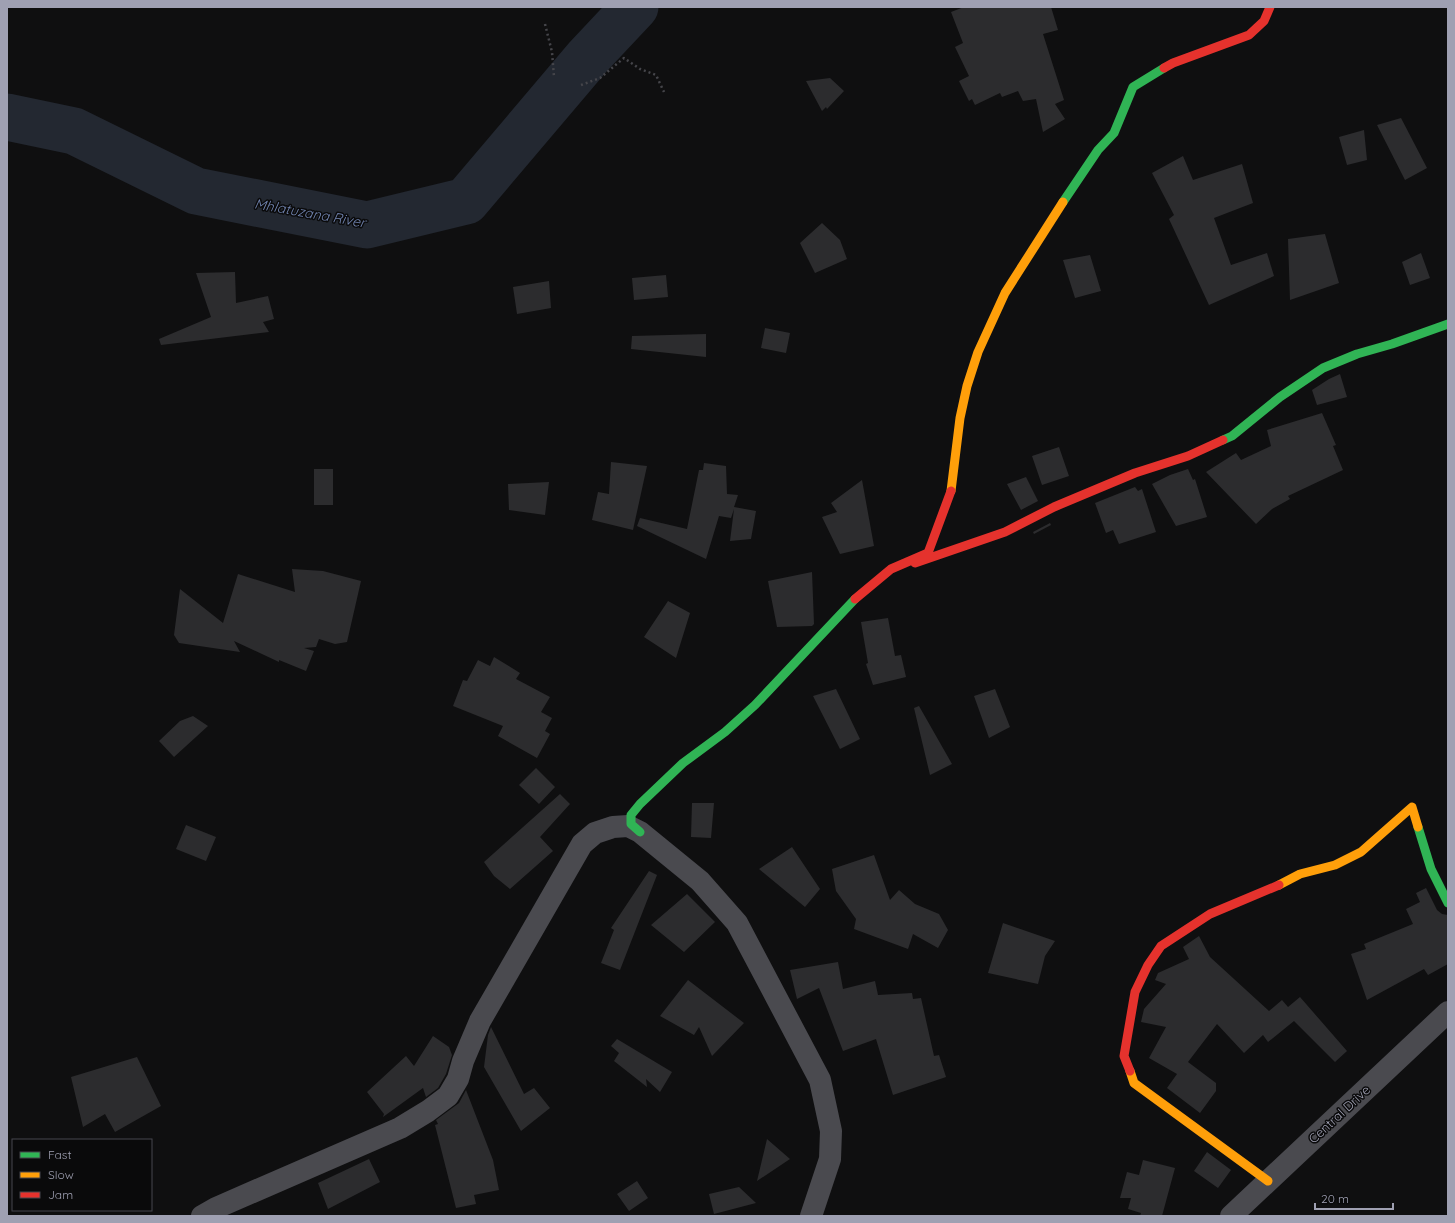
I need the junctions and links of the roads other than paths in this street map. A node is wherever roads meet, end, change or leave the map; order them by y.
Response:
1 (1270, 7) edge
2 (1448, 324) edge
3 (891, 570) junction
4 (640, 832) junction
5 (1448, 903) edge
6 (1448, 1012) edge
7 (1268, 1181) junction
8 (202, 1216) edge
9 (811, 1216) edge
10 (1231, 1216) edge

1 - 3 street
2 - 3 street
3 - 4 street
4 - 8 street
4 - 9 street
5 - 7 street
6 - 7 street, Central Drive
7 - 10 street, Central Drive

